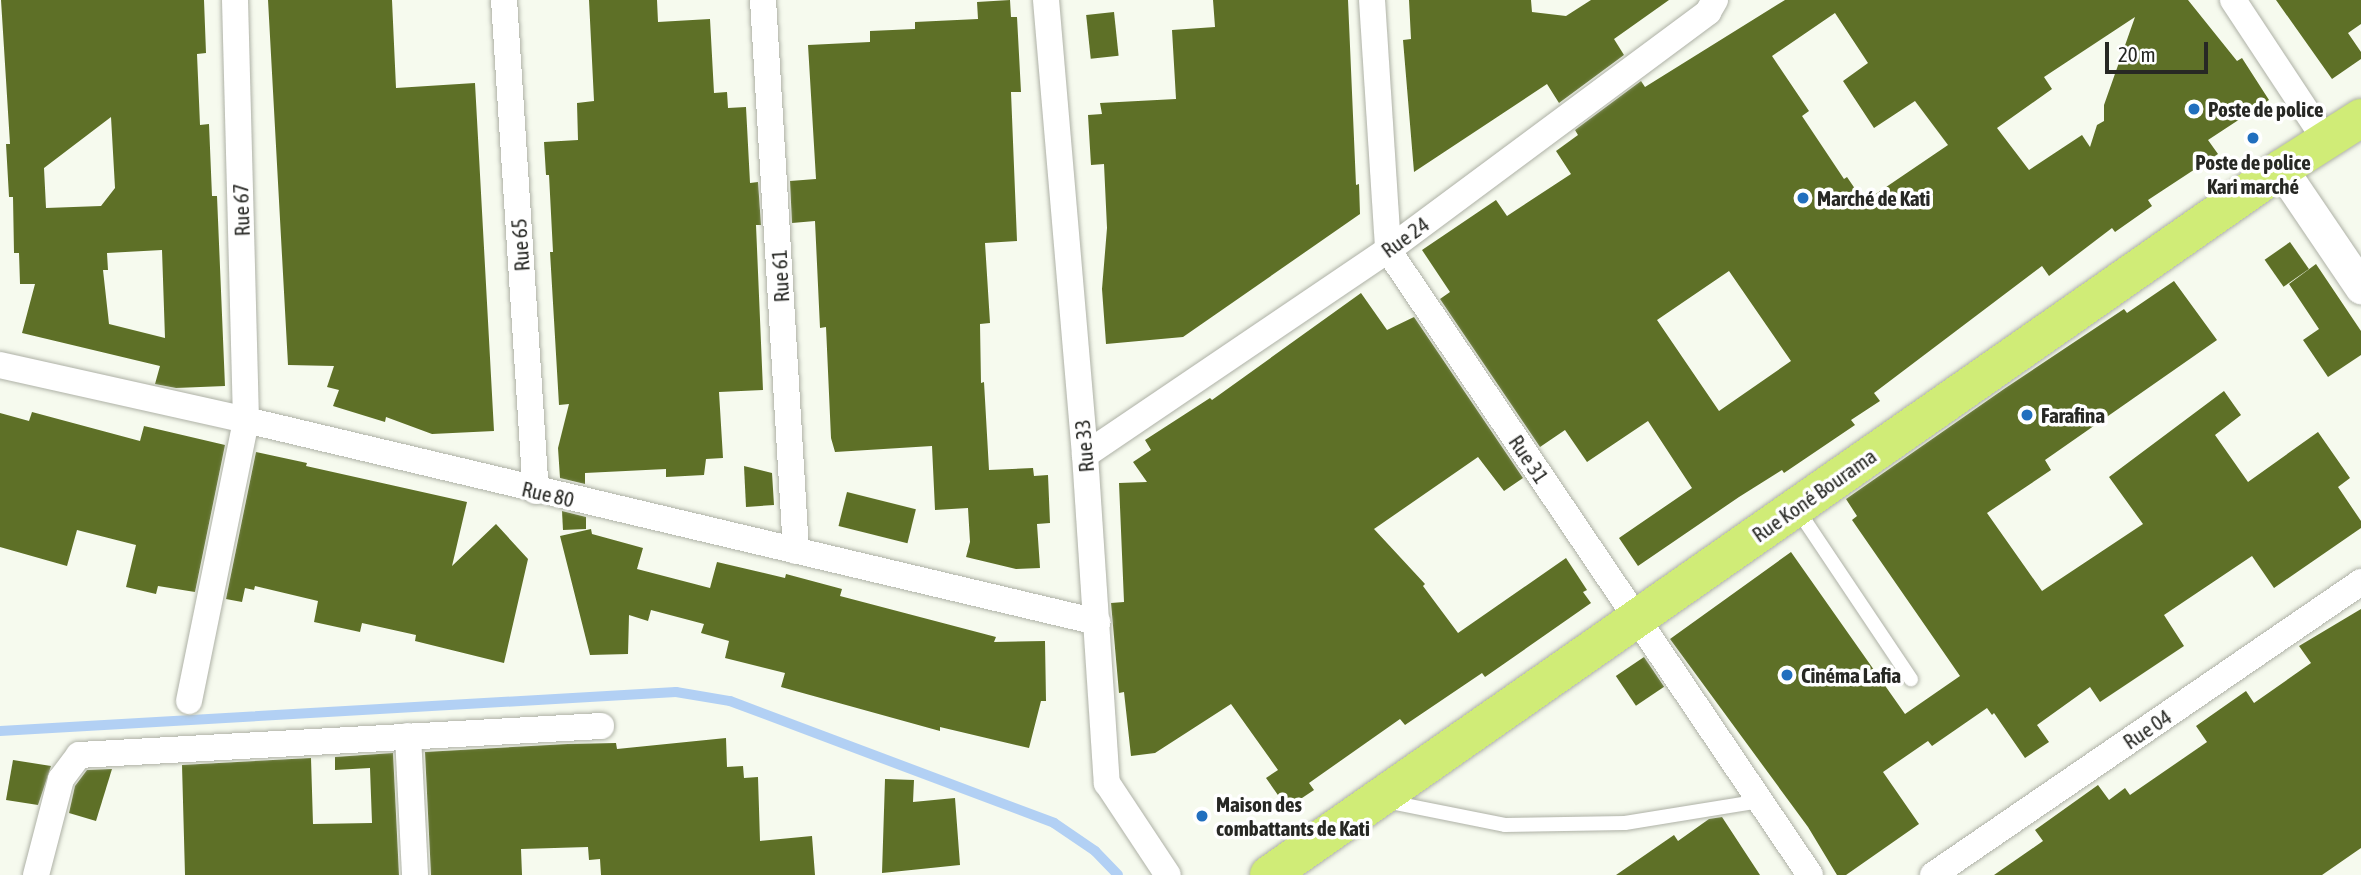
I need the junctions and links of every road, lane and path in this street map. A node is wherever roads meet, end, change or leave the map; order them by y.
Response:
1 (235, 0) edge
2 (504, 0) edge
3 (764, 0) edge
4 (1046, 0) edge
5 (1371, 0) edge
6 (2233, 0) edge
7 (1714, 2) edge
8 (2361, 118) edge
9 (2326, 141) junction
10 (2281, 169) junction
11 (1388, 250) junction
12 (2361, 287) edge
13 (0, 365) edge
14 (246, 420) junction
15 (1085, 455) junction
16 (536, 491) junction
17 (1796, 507) junction
18 (796, 551) junction
19 (2361, 582) edge
20 (1637, 619) junction
21 (1097, 622) junction
22 (1911, 679) dead end
23 (188, 701) dead end
24 (601, 726) dead end
25 (408, 736) junction
26 (1377, 800) junction
27 (1760, 802) junction
28 (36, 875) edge
29 (415, 875) edge
30 (1168, 875) edge
31 (1269, 875) edge
32 (1810, 875) edge
33 (1933, 875) edge

1 - 14 street, Rue 67
2 - 16 street, Rue 65
3 - 18 street, Rue 61
4 - 15 street, Rue 33
5 - 11 street
6 - 9 street
7 - 11 street, Rue 24
8 - 9 highway, Rue Koné Bourama
9 - 10 highway, Rue Koné Bourama
10 - 12 street
10 - 17 highway, Rue Koné Bourama
11 - 15 street, Rue 24
11 - 20 street, Rue 31
13 - 14 street, Rue 80
14 - 16 street, Rue 80
14 - 23 street, Rue 67
15 - 21 street, Rue 33
16 - 18 street, Rue 80
17 - 20 highway, Rue Koné Bourama
17 - 22 lane
18 - 21 street, Rue 80
19 - 33 street, Rue 04
20 - 26 highway, Rue Koné Bourama
20 - 27 street, Rue 31
21 - 30 street, Rue 33
24 - 25 street
25 - 28 street
25 - 29 street
26 - 27 lane
26 - 31 highway, Rue Koné Bourama
27 - 32 street, Rue 31

